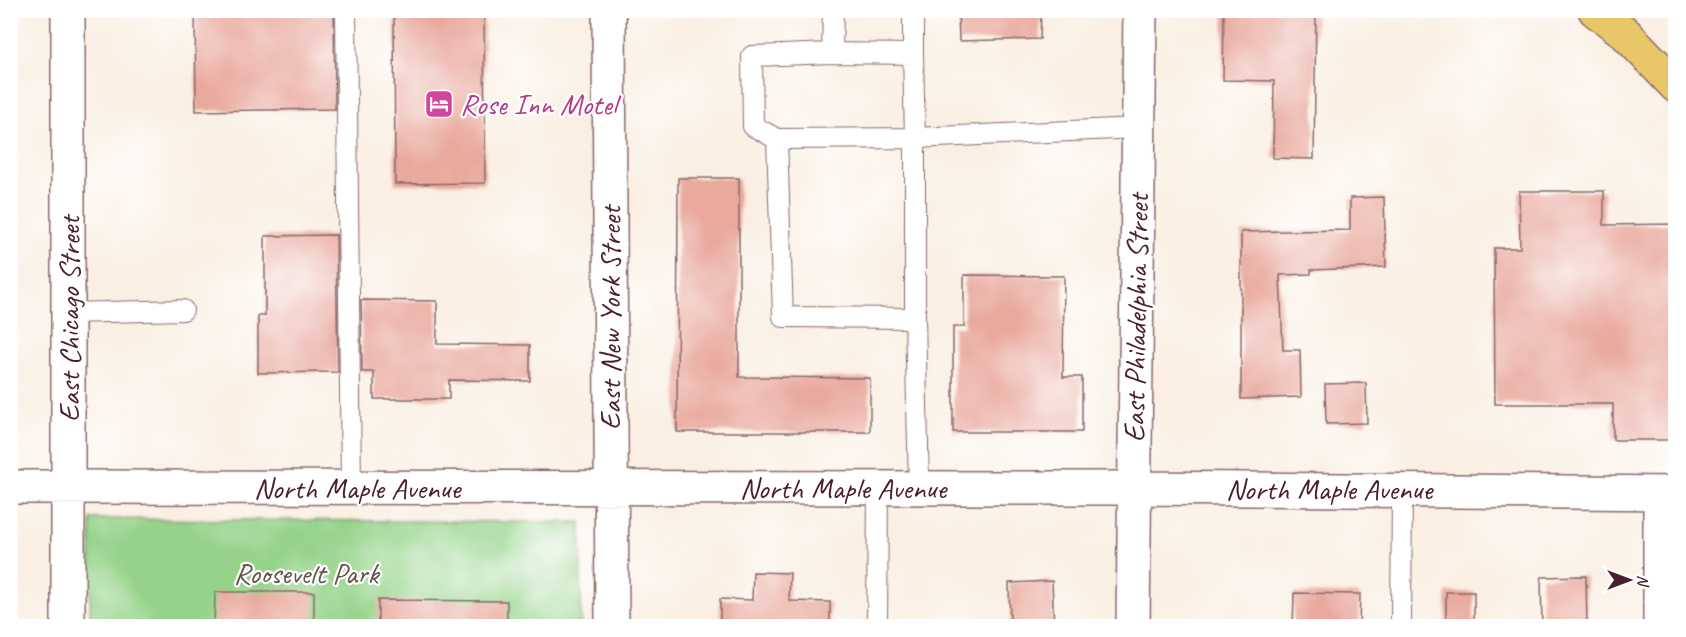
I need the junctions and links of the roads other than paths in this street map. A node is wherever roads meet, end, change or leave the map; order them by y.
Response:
1 (68, 10) edge
2 (346, 10) edge
3 (609, 10) edge
4 (833, 10) edge
5 (913, 10) edge
6 (1140, 10) edge
7 (1595, 10) edge
8 (832, 53) junction
9 (913, 54) junction
10 (1676, 86) edge
11 (1138, 128) junction
12 (915, 138) junction
13 (777, 139) junction
14 (183, 310) dead end
15 (69, 313) junction
16 (915, 318) junction
17 (10, 487) edge
18 (69, 487) junction
19 (351, 488) junction
20 (878, 488) junction
21 (919, 488) junction
22 (1134, 488) junction
23 (611, 489) junction
24 (1402, 490) junction
25 (1668, 493) edge
26 (68, 627) edge
27 (612, 627) edge
28 (877, 627) edge
29 (1133, 627) edge
30 (1401, 627) edge
31 (1659, 627) edge

1 - 15 street, East Chicago Street
2 - 19 lane
3 - 23 street, East New York Street
4 - 8 lane
5 - 9 lane
6 - 11 street, East Philadelphia Street
7 - 10 main road
8 - 9 lane
8 - 13 lane
9 - 12 lane
11 - 12 lane
11 - 22 street, East Philadelphia Street
12 - 13 lane
12 - 16 lane
13 - 16 lane
14 - 15 lane
15 - 18 street, East Chicago Street
16 - 21 lane
17 - 18 street, North Maple Avenue
18 - 19 street, North Maple Avenue
18 - 26 street, East Chicago Street
19 - 23 street, North Maple Avenue
20 - 21 street, North Maple Avenue
20 - 23 street, North Maple Avenue
20 - 28 lane
21 - 22 street, North Maple Avenue
22 - 24 street, North Maple Avenue
22 - 29 street, East Philadelphia Street
23 - 27 street, East New York Street
24 - 25 street, North Maple Avenue
24 - 30 lane
25 - 31 street

